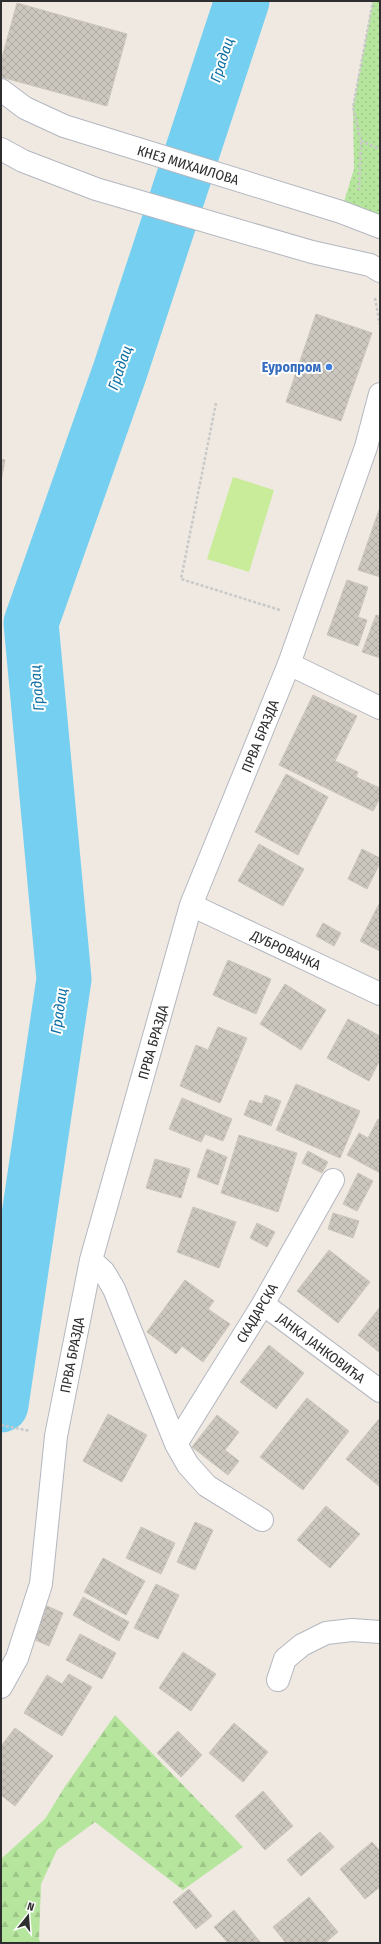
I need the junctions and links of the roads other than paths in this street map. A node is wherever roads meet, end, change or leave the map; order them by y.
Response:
1 (1, 90) edge
2 (1, 149) edge
3 (380, 227) edge
4 (380, 271) edge
5 (378, 405) edge
6 (289, 664) junction
7 (380, 708) edge
8 (191, 905) junction
9 (380, 994) edge
10 (333, 1180) dead end
11 (91, 1260) junction
12 (263, 1304) junction
13 (380, 1391) edge
14 (176, 1444) junction
15 (262, 1520) dead end
16 (380, 1632) edge
17 (278, 1680) dead end
18 (1, 1688) edge

1 - 3 street, КНЕЗ МИХАИЛОВА
2 - 4 street
5 - 6 street, ПРВА БРАЗДА
6 - 7 street
6 - 8 street, ПРВА БРАЗДА
8 - 9 street, ДУБРОВАЧКА
8 - 11 street, ПРВА БРАЗДА
10 - 12 street, СКАДАРСКА
11 - 14 street
11 - 18 street, ПРВА БРАЗДА
12 - 13 street, ЈАНКА ЈАНКОВИЋА
12 - 14 street, СКАДАРСКА
14 - 15 street
16 - 17 street

